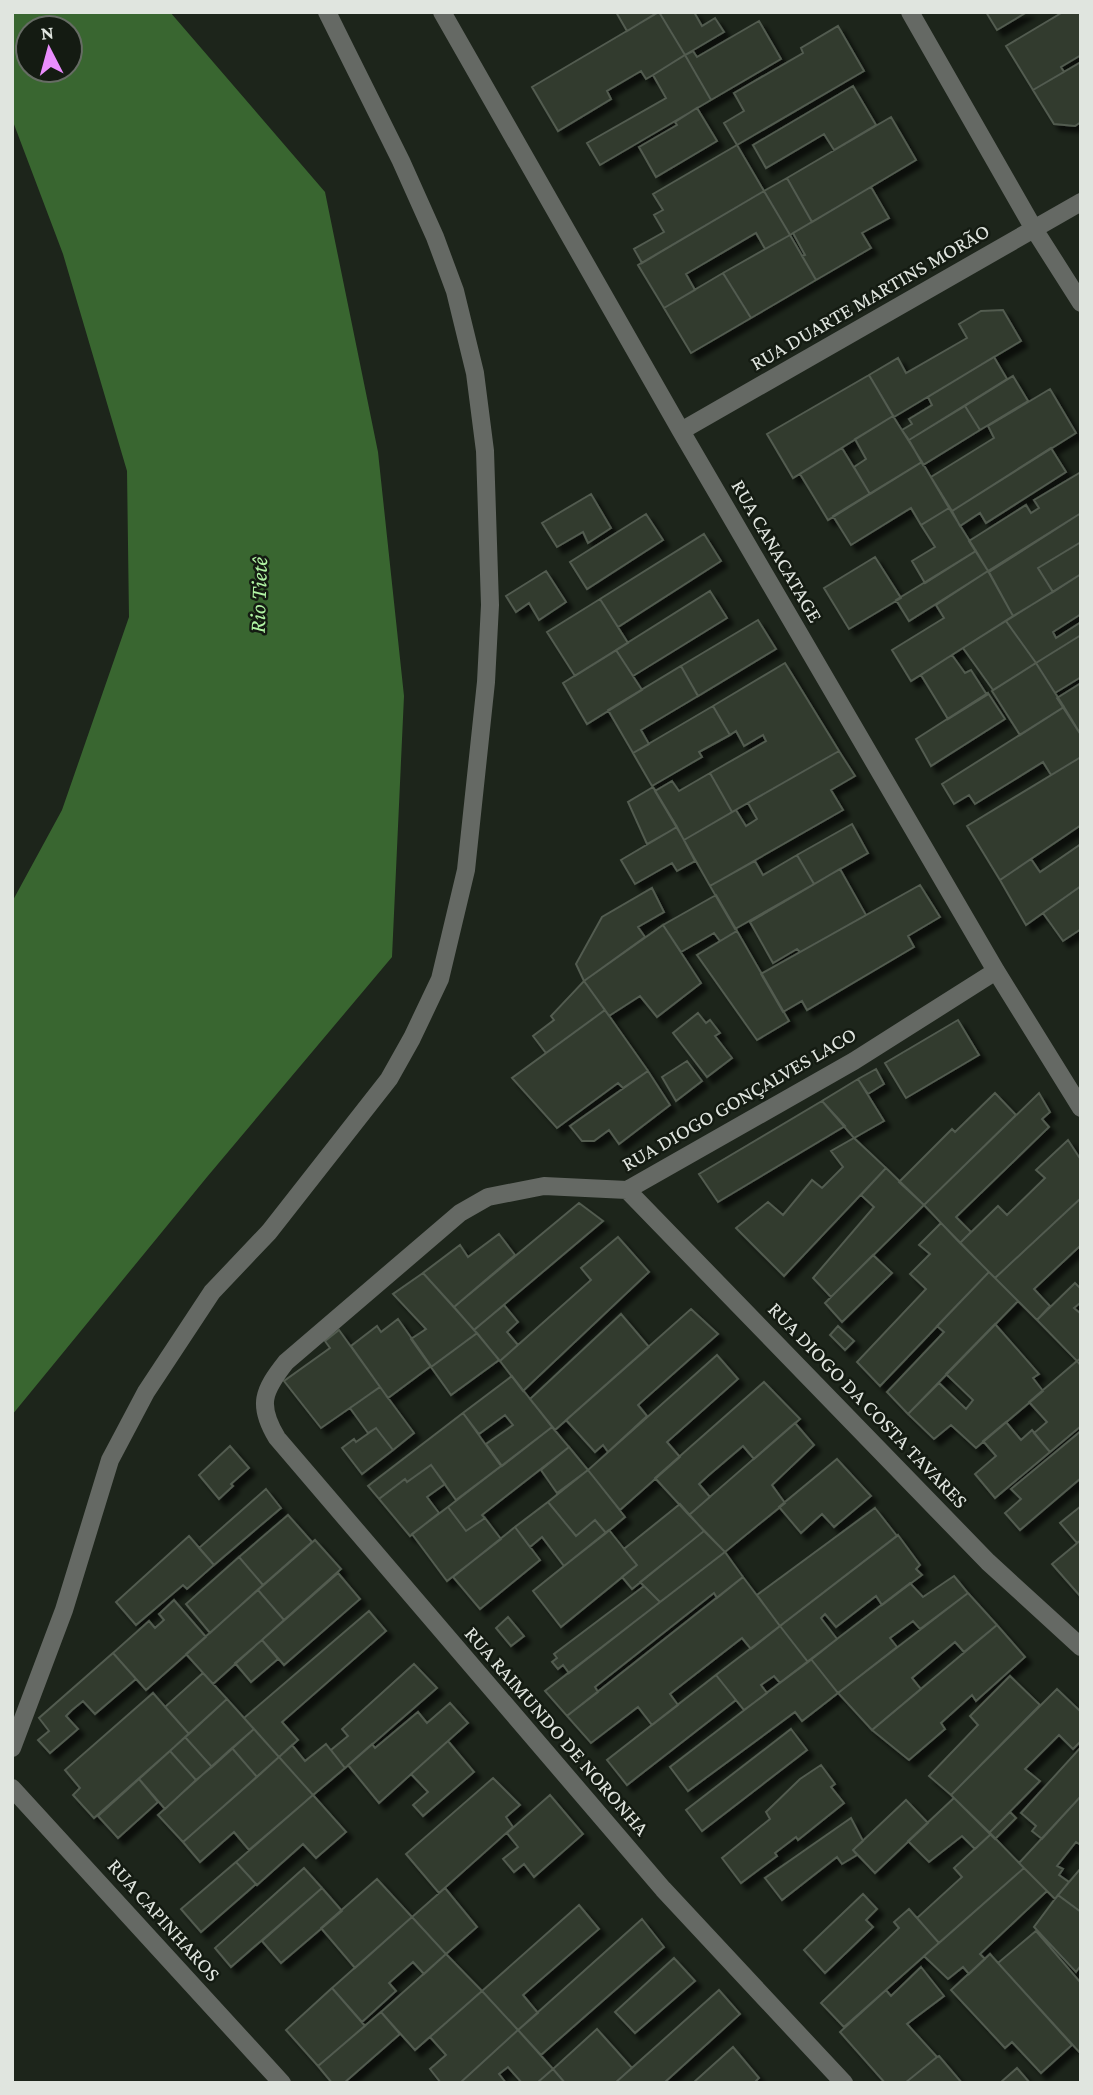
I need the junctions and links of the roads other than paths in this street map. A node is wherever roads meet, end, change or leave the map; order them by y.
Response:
1 (327, 12) edge
2 (442, 12) edge
3 (910, 12) edge
4 (1081, 202) edge
5 (1034, 229) junction
6 (1081, 303) edge
7 (681, 430) junction
8 (996, 971) junction
9 (1081, 1108) edge
10 (627, 1190) junction
11 (265, 1392) joint
12 (1081, 1647) edge
13 (12, 1748) edge
14 (12, 1788) edge
15 (282, 2083) edge
16 (844, 2083) edge

1 - 13 street
2 - 7 street, RUA CANACATAGE
3 - 5 street
4 - 5 street, RUA DUARTE MARTINS MORÃO
5 - 6 street
5 - 7 street, RUA DUARTE MARTINS MORÃO
7 - 8 street, RUA CANACATAGE
8 - 9 street, RUA CANACATAGE
8 - 10 street, RUA DIOGO GONÇALVES LACO
10 - 11 street, RUA DIOGO GONÇALVES LACO
10 - 12 street, RUA DIOGO DA COSTA TAVARES
11 - 16 street, RUA RAIMUNDO DE NORONHA
14 - 15 street, RUA CAPINHAROS

